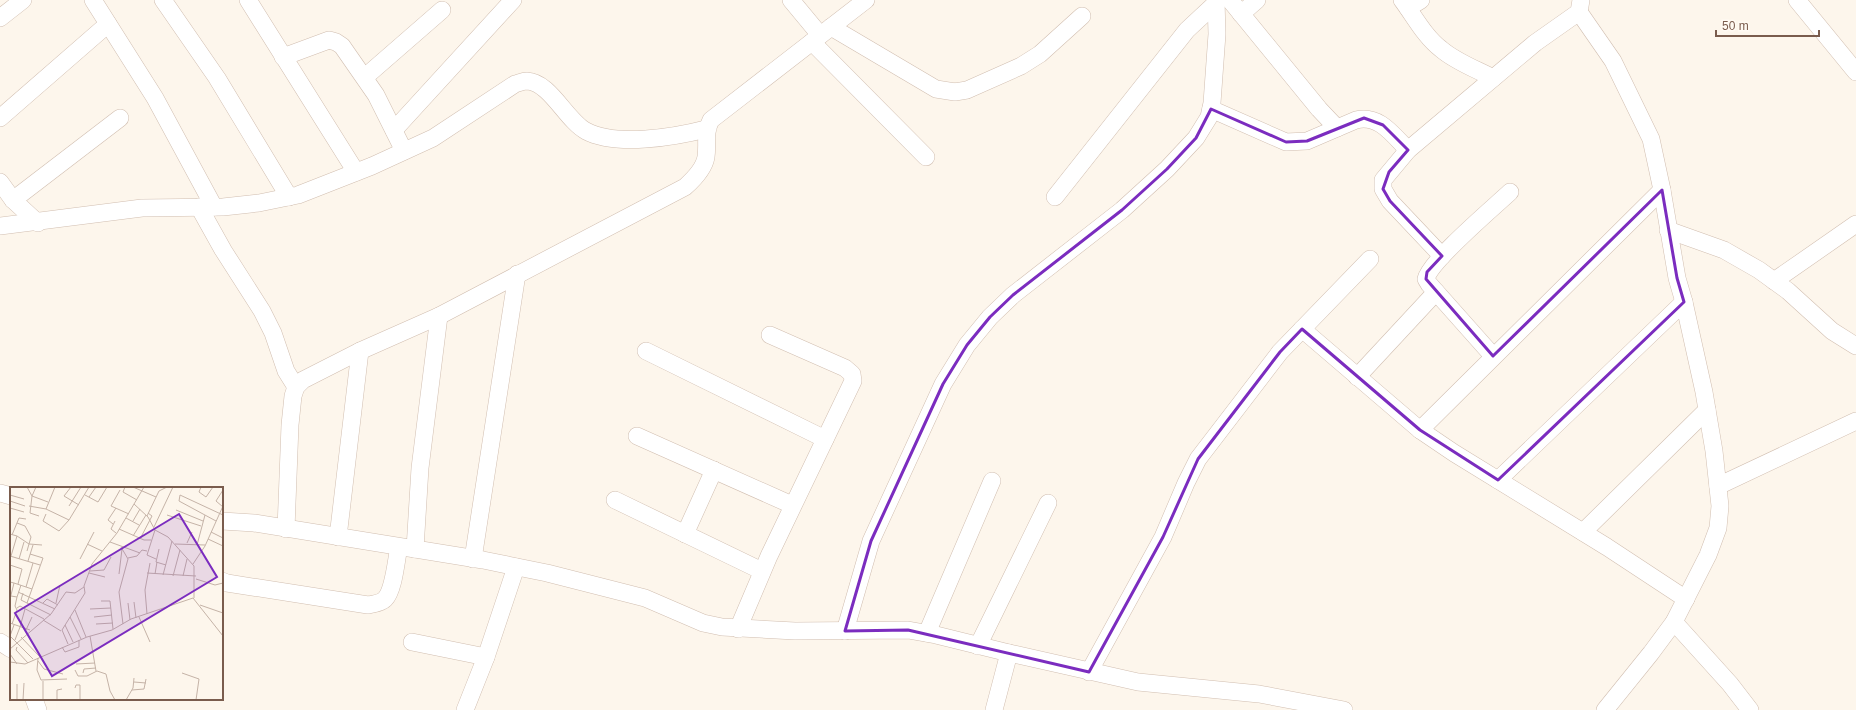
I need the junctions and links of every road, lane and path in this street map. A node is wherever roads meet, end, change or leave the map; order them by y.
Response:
1 (23, 0) edge
2 (93, 0) edge
3 (163, 0) edge
4 (248, 0) edge
5 (513, 0) edge
6 (791, 0) edge
7 (866, 0) edge
8 (1257, 0) edge
9 (1797, 0) edge
10 (1221, 1) edge
11 (1410, 3) edge
12 (1580, 6) edge
13 (442, 10) dead end
14 (1241, 14) junction
15 (1082, 16) dead end
16 (0, 18) edge
17 (108, 24) junction
18 (821, 35) junction
19 (283, 57) junction
20 (1856, 72) edge
21 (364, 77) junction
22 (1493, 78) junction
23 (1211, 109) junction
24 (0, 118) edge
25 (120, 118) dead end
26 (1336, 128) junction
27 (394, 130) junction
28 (706, 130) junction
29 (1408, 150) junction
30 (404, 151) junction
31 (926, 157) dead end
32 (356, 172) junction
33 (0, 182) edge
34 (1662, 190) junction
35 (1510, 192) dead end
36 (289, 197) junction
37 (1055, 197) dead end
38 (13, 200) junction
39 (207, 207) junction
40 (38, 223) junction
41 (1856, 224) edge
42 (0, 226) edge
43 (1668, 230) junction
44 (1442, 256) junction
45 (1370, 259) dead end
46 (517, 274) junction
47 (1774, 280) junction
48 (1436, 292) junction
49 (1684, 302) junction
50 (439, 316) junction
51 (1302, 329) junction
52 (770, 335) dead end
53 (1854, 342) edge
54 (360, 351) junction
55 (646, 351) dead end
56 (1493, 356) junction
57 (1357, 377) junction
58 (296, 387) junction
59 (1707, 410) junction
60 (1856, 421) edge
61 (1420, 430) junction
62 (637, 436) dead end
63 (825, 439) junction
64 (714, 470) junction
65 (1498, 480) junction
66 (992, 481) dead end
67 (1718, 486) junction
68 (0, 494) edge
69 (10, 496) edge
70 (615, 500) dead end
71 (1048, 503) dead end
72 (792, 505) junction
73 (223, 521) edge
74 (286, 529) junction
75 (1583, 532) junction
76 (685, 534) junction
77 (338, 537) junction
78 (399, 547) junction
79 (415, 549) junction
80 (473, 559) junction
81 (516, 567) junction
82 (762, 572) junction
83 (223, 581) edge
84 (1686, 599) junction
85 (1674, 622) junction
86 (738, 629) junction
87 (845, 631) junction
88 (927, 633) junction
89 (0, 642) edge
90 (412, 642) dead end
91 (978, 646) junction
92 (10, 648) edge
93 (1009, 653) junction
94 (486, 656) junction
95 (1089, 672) junction
96 (34, 700) edge
97 (38, 710) edge
98 (465, 710) edge
99 (994, 710) edge
100 (1344, 710) edge
101 (1605, 710) edge
102 (1750, 710) edge

1 - 16 street
2 - 17 street
3 - 36 street
4 - 19 street
5 - 27 street
6 - 18 street
7 - 18 street
8 - 14 street
9 - 20 street
10 - 14 street
10 - 23 street
10 - 37 street
11 - 22 street
12 - 22 street
12 - 34 street
13 - 21 street
14 - 26 street
15 - 18 street
17 - 24 street
17 - 39 street
18 - 28 street
18 - 31 street
19 - 21 street
19 - 32 street
21 - 27 street
22 - 29 street
23 - 26 street
23 - 87 street
25 - 38 street
26 - 29 street
27 - 30 street
28 - 30 street
28 - 46 street
29 - 44 street
30 - 32 street
32 - 36 street
33 - 38 street
34 - 43 street
34 - 56 street
35 - 44 street
36 - 39 street
38 - 40 street
39 - 40 street
39 - 58 street
40 - 42 street
41 - 47 street
43 - 47 street
43 - 49 street
44 - 48 street
45 - 51 street
46 - 50 street
46 - 80 street
47 - 53 street
48 - 56 street
48 - 57 street
49 - 59 street
49 - 65 street
50 - 54 street
50 - 79 street
51 - 57 street
51 - 95 street
52 - 63 street
54 - 58 street
54 - 77 street
55 - 63 street
56 - 61 street
57 - 61 street
58 - 74 street
59 - 67 street
59 - 75 street
60 - 67 street
61 - 65 street
62 - 64 street
63 - 72 street
64 - 72 street
64 - 76 street
65 - 75 street
66 - 88 street
67 - 84 street
68 - 69 street
70 - 76 street
71 - 91 street
72 - 82 street
73 - 74 street
74 - 77 street
75 - 84 street
76 - 82 street
77 - 78 street
78 - 79 street
78 - 83 street
79 - 80 street
80 - 81 street
81 - 86 street
81 - 94 street
82 - 86 street
84 - 85 street
85 - 101 street
85 - 102 street
86 - 87 street
87 - 88 street
88 - 91 street
89 - 92 street
90 - 94 street
91 - 93 street
93 - 95 street
93 - 99 street
94 - 98 street
95 - 100 street
96 - 97 street

